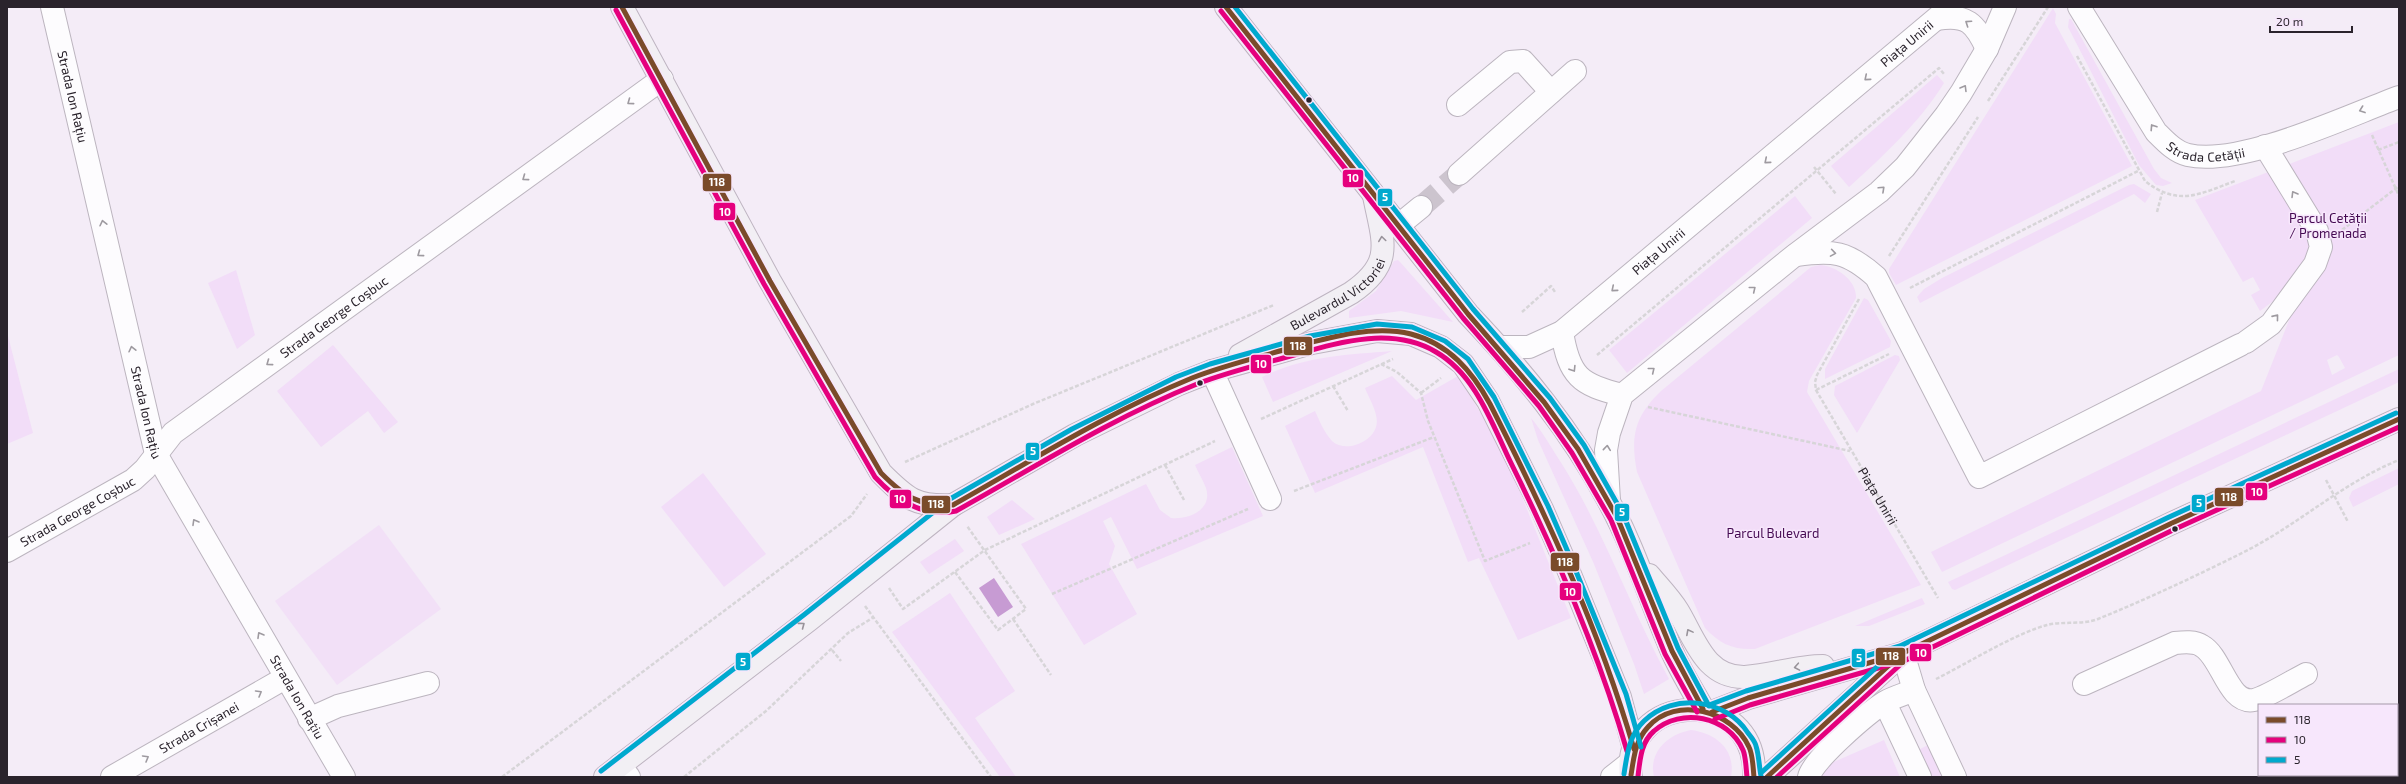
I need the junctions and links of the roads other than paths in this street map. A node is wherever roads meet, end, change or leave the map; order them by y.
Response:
1 (52, 7) edge
2 (622, 7) edge
3 (1226, 7) edge
4 (2005, 7) edge
5 (2079, 7) edge
6 (1944, 13) edge
7 (1987, 49) junction
8 (1575, 72) dead end
9 (662, 79) junction
10 (1551, 92) junction
11 (2399, 97) edge
12 (1458, 105) dead end
13 (2265, 146) junction
14 (1459, 174) tunnel mouth
15 (1374, 193) junction
16 (1422, 207) tunnel mouth
17 (1399, 225) junction
18 (1795, 255) junction
19 (1562, 332) junction
20 (1499, 347) junction
21 (1212, 371) junction
22 (1625, 392) junction
23 (2399, 419) edge
24 (156, 454) junction
25 (1270, 499) road end
26 (1609, 501) junction
27 (953, 505) junction
28 (7, 551) edge
29 (1638, 562) junction
30 (1904, 653) junction
31 (1850, 667) junction
32 (2306, 674) dead end
33 (285, 678) junction
34 (428, 683) dead end
35 (2084, 684) dead end
36 (1914, 690) junction
37 (1885, 703) junction
38 (1708, 710) junction
39 (309, 719) junction
40 (1632, 763) edge
41 (618, 773) edge
42 (112, 777) edge
43 (344, 777) edge
44 (1612, 777) edge
45 (1754, 777) edge
46 (1766, 777) edge
47 (1809, 777) edge
48 (1920, 777) edge
49 (1955, 777) edge

24 -> 1 street, Strada Ion Rațiu
2 - 9 main road
3 - 15 main road
4 - 7 street
13 -> 5 street, Strada Cetății
7 -> 6 street
6 -> 19 street, Piața Unirii
18 -> 7 street
8 - 10 street
9 -> 24 street, Strada George Coșbuc
9 - 27 main road
10 - 12 street
10 - 14 street
11 -> 13 street, Strada Cetății
18 -> 13 street
15 - 17 main road
21 -> 15 main road, Bulevardul Victoriei
16 - 17 street
17 - 20 main road
22 -> 18 street
19 - 20 street, Piața Unirii
19 -> 22 street
20 - 26 main road
21 - 25 street
21 - 27 main road, Bulevardul Victoriei
21 - 40 main road, Bulevardul Victoriei
26 -> 22 street
23 - 30 main road
24 - 28 street, Strada George Coșbuc
33 -> 24 street, Strada Ion Rațiu
26 - 29 main road
41 -> 27 main road, Bulevardul Victoriei
31 -> 29 main road
29 - 38 main road
30 - 31 main road
30 - 36 street
30 - 46 main road
31 - 38 main road
32 - 35 street
33 - 39 street, Strada Ion Rațiu
42 -> 33 street, Strada Crișanei
34 - 39 street
36 - 37 street
36 - 49 street
37 - 47 street
37 - 48 street
38 - 40 main road
38 - 45 main road
39 - 43 street, Strada Ion Rațiu
40 - 44 street

